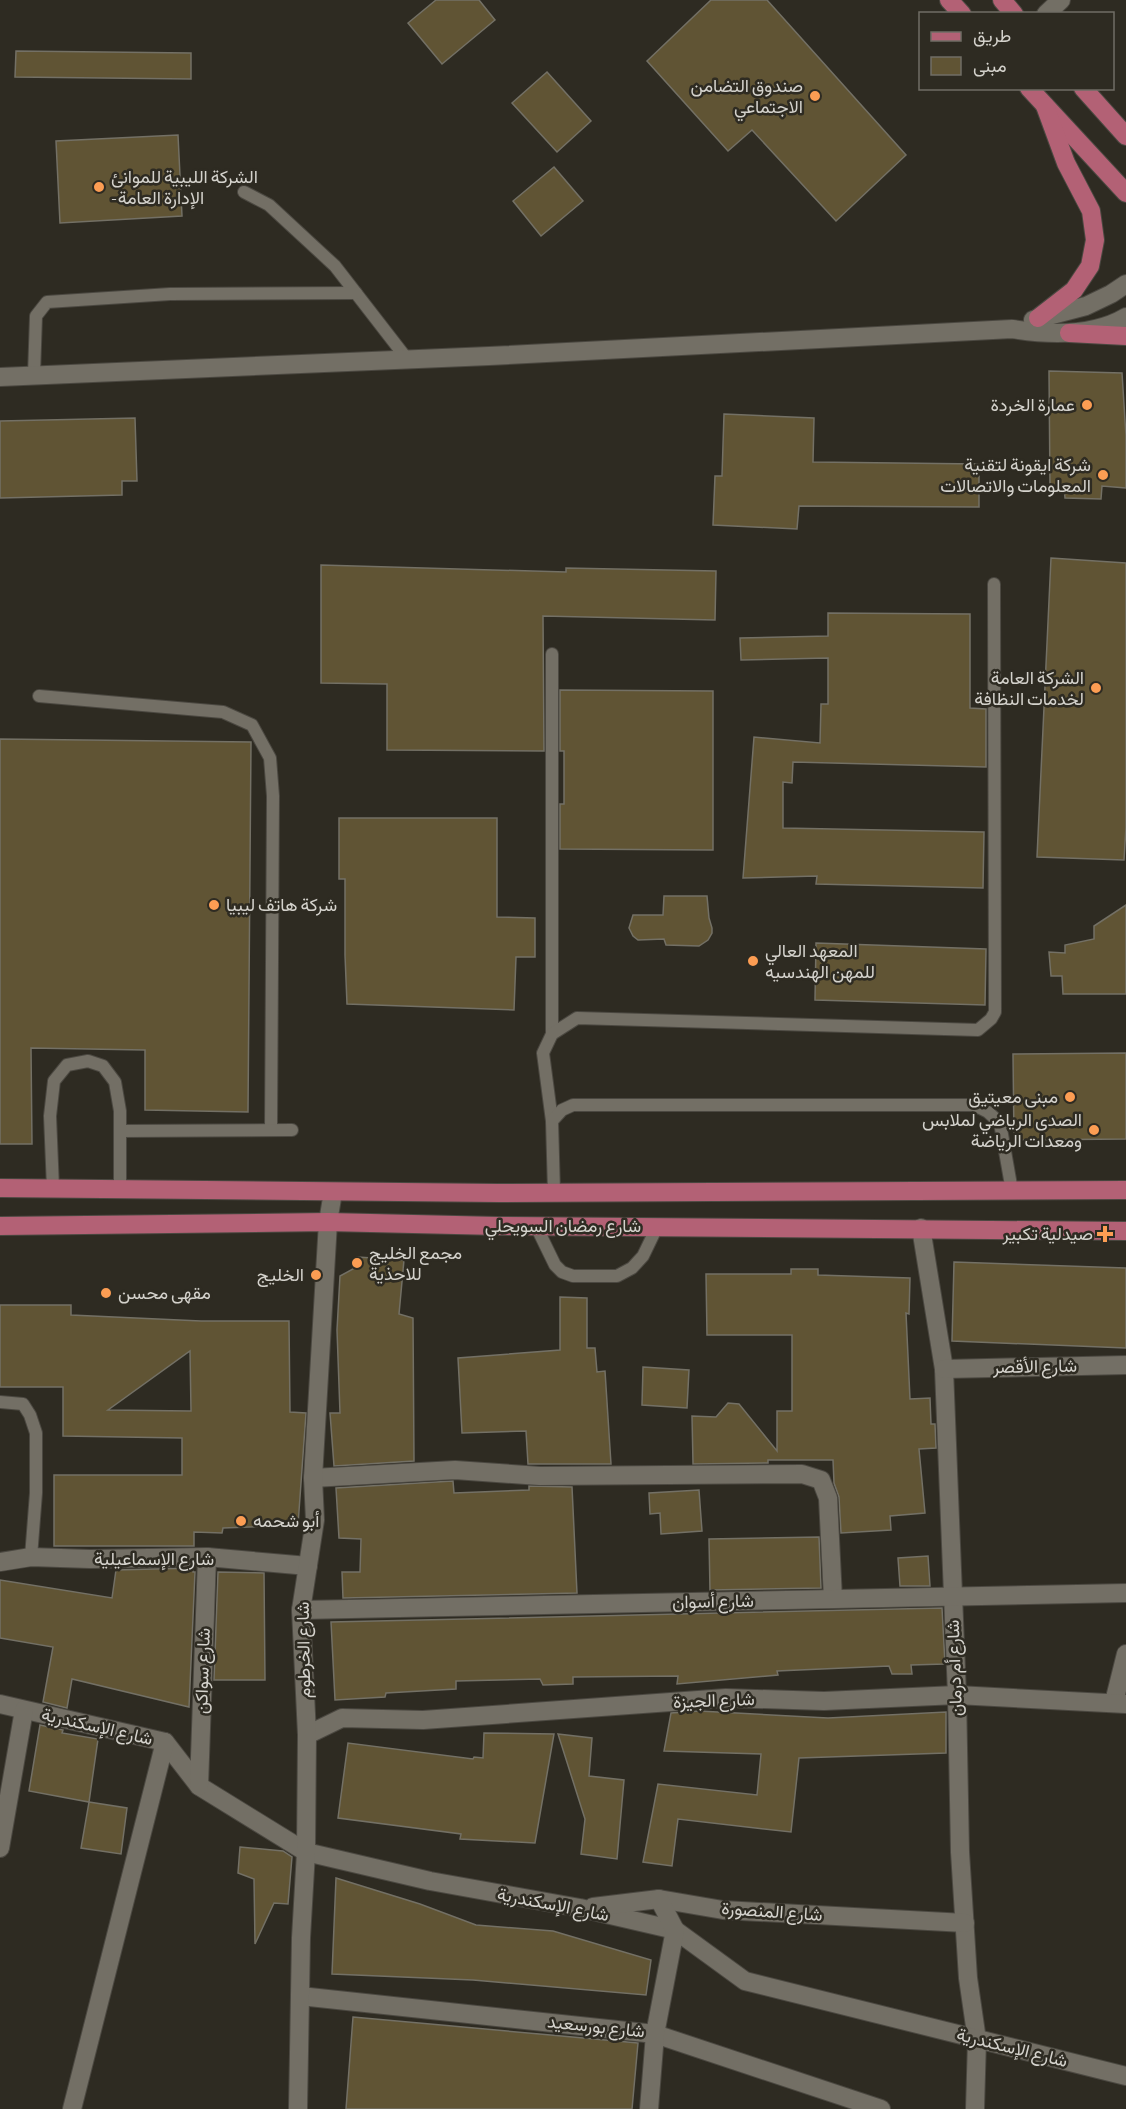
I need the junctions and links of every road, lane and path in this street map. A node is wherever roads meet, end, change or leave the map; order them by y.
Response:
1 (950, 0) edge
2 (1002, 0) edge
3 (1061, 0) edge
4 (960, 12) edge
5 (1012, 12) edge
6 (1048, 12) edge
7 (1031, 90) edge
8 (1085, 90) edge
9 (1045, 106) junction
10 (1126, 136) edge
11 (244, 192) dead end
12 (1126, 193) edge
13 (1126, 284) edge
14 (356, 293) junction
15 (1126, 317) edge
16 (1038, 318) junction
17 (1012, 329) junction
18 (1069, 333) junction
19 (1126, 336) edge
20 (407, 359) junction
21 (33, 375) junction
22 (0, 377) edge
23 (993, 584) dead end
24 (552, 654) dead end
25 (39, 696) dead end
26 (552, 1034) junction
27 (552, 1121) junction
28 (271, 1130) junction
29 (292, 1130) dead end
30 (120, 1131) junction
31 (0, 1188) edge
32 (53, 1188) junction
33 (120, 1189) junction
34 (1126, 1190) edge
35 (1012, 1191) junction
36 (333, 1192) junction
37 (554, 1192) junction
38 (328, 1222) junction
39 (0, 1226) edge
40 (536, 1226) junction
41 (657, 1227) junction
42 (921, 1228) junction
43 (1126, 1231) edge
44 (1126, 1365) edge
45 (944, 1369) junction
46 (0, 1402) edge
47 (313, 1478) junction
48 (31, 1557) junction
49 (207, 1557) junction
50 (0, 1562) edge
51 (308, 1566) junction
52 (1126, 1593) edge
53 (952, 1597) junction
54 (833, 1599) junction
55 (301, 1610) junction
56 (1126, 1654) edge
57 (957, 1695) junction
58 (1120, 1703) edge
59 (0, 1704) edge
60 (24, 1710) junction
61 (307, 1735) junction
62 (165, 1742) junction
63 (199, 1786) junction
64 (0, 1848) edge
65 (306, 1852) junction
66 (659, 1899) junction
67 (580, 1908) junction
68 (964, 1923) junction
69 (675, 1930) junction
70 (300, 1996) junction
71 (656, 2034) junction
72 (978, 2040) junction
73 (1126, 2076) edge
74 (72, 2109) edge
75 (298, 2109) edge
76 (649, 2109) edge
77 (881, 2109) edge
78 (975, 2109) edge

1 - 4 main road
2 - 5 main road
3 - 6 street
7 - 9 main road
8 - 10 main road
9 - 12 main road
9 - 16 main road
11 - 14 lane
13 - 16 street
14 - 20 lane
14 - 21 lane
15 - 18 street
16 - 17 street
17 - 18 street
17 - 20 street
18 - 19 main road
20 - 21 street
21 - 22 street
23 - 26 lane
24 - 26 lane
25 - 28 lane
26 - 27 lane
27 - 35 lane
27 - 37 lane
28 - 29 lane
28 - 30 lane
30 - 32 lane
30 - 33 lane
31 - 32 main road, شارع رمضان السويحلي
32 - 33 main road, شارع رمضان السويحلي
33 - 36 main road, شارع رمضان السويحلي
34 - 35 main road, شارع رمضان السويحلي
35 - 37 main road, شارع رمضان السويحلي
36 - 37 main road, شارع رمضان السويحلي
36 - 38 street, شارع الخرطوم
38 - 39 main road, شارع رمضان السويحلي
38 - 40 main road, شارع رمضان السويحلي
38 - 47 street, شارع الخرطوم
40 - 41 main road, شارع رمضان السويحلي
40 - 41 lane
41 - 42 main road, شارع رمضان السويحلي
42 - 43 main road, شارع رمضان السويحلي
42 - 45 street, شارع أم درمان
44 - 45 street, شارع الأقصر
45 - 53 street, شارع أم درمان
46 - 48 lane
47 - 51 street, شارع الخرطوم
47 - 54 street
48 - 49 street, شارع الإسماعيلية
48 - 50 street, شارع الإسماعيلية
49 - 51 street, شارع الإسماعيلية
49 - 63 street, شارع سواكن
51 - 55 street, شارع الخرطوم
52 - 53 street, شارع أسوان
53 - 54 street, شارع أسوان
53 - 57 street, شارع أم درمان
54 - 55 street, شارع أسوان
55 - 61 street, شارع الخرطوم
56 - 58 street
57 - 58 street, شارع الجيزة
57 - 61 street, شارع الجيزة
57 - 68 street, شارع أم درمان
59 - 60 street, شارع الإسكندرية
60 - 62 street, شارع الإسكندرية
60 - 64 street
61 - 65 street, شارع الخرطوم
62 - 63 street, شارع الإسكندرية
62 - 74 street
63 - 65 street, شارع الإسكندرية
65 - 67 street, شارع الإسكندرية
65 - 70 street, شارع الخرطوم
66 - 67 street, شارع المنصورة
66 - 68 street, شارع المنصورة
66 - 69 street
67 - 69 street, شارع الإسكندرية
68 - 72 street, شارع أم درمان
69 - 71 street
69 - 72 street, شارع الإسكندرية
70 - 71 street, شارع بورسعيد
70 - 75 street, شارع الخرطوم
71 - 76 street
71 - 77 street, شارع بورسعيد
72 - 73 street, شارع الإسكندرية
72 - 78 street, شارع أم درمان

